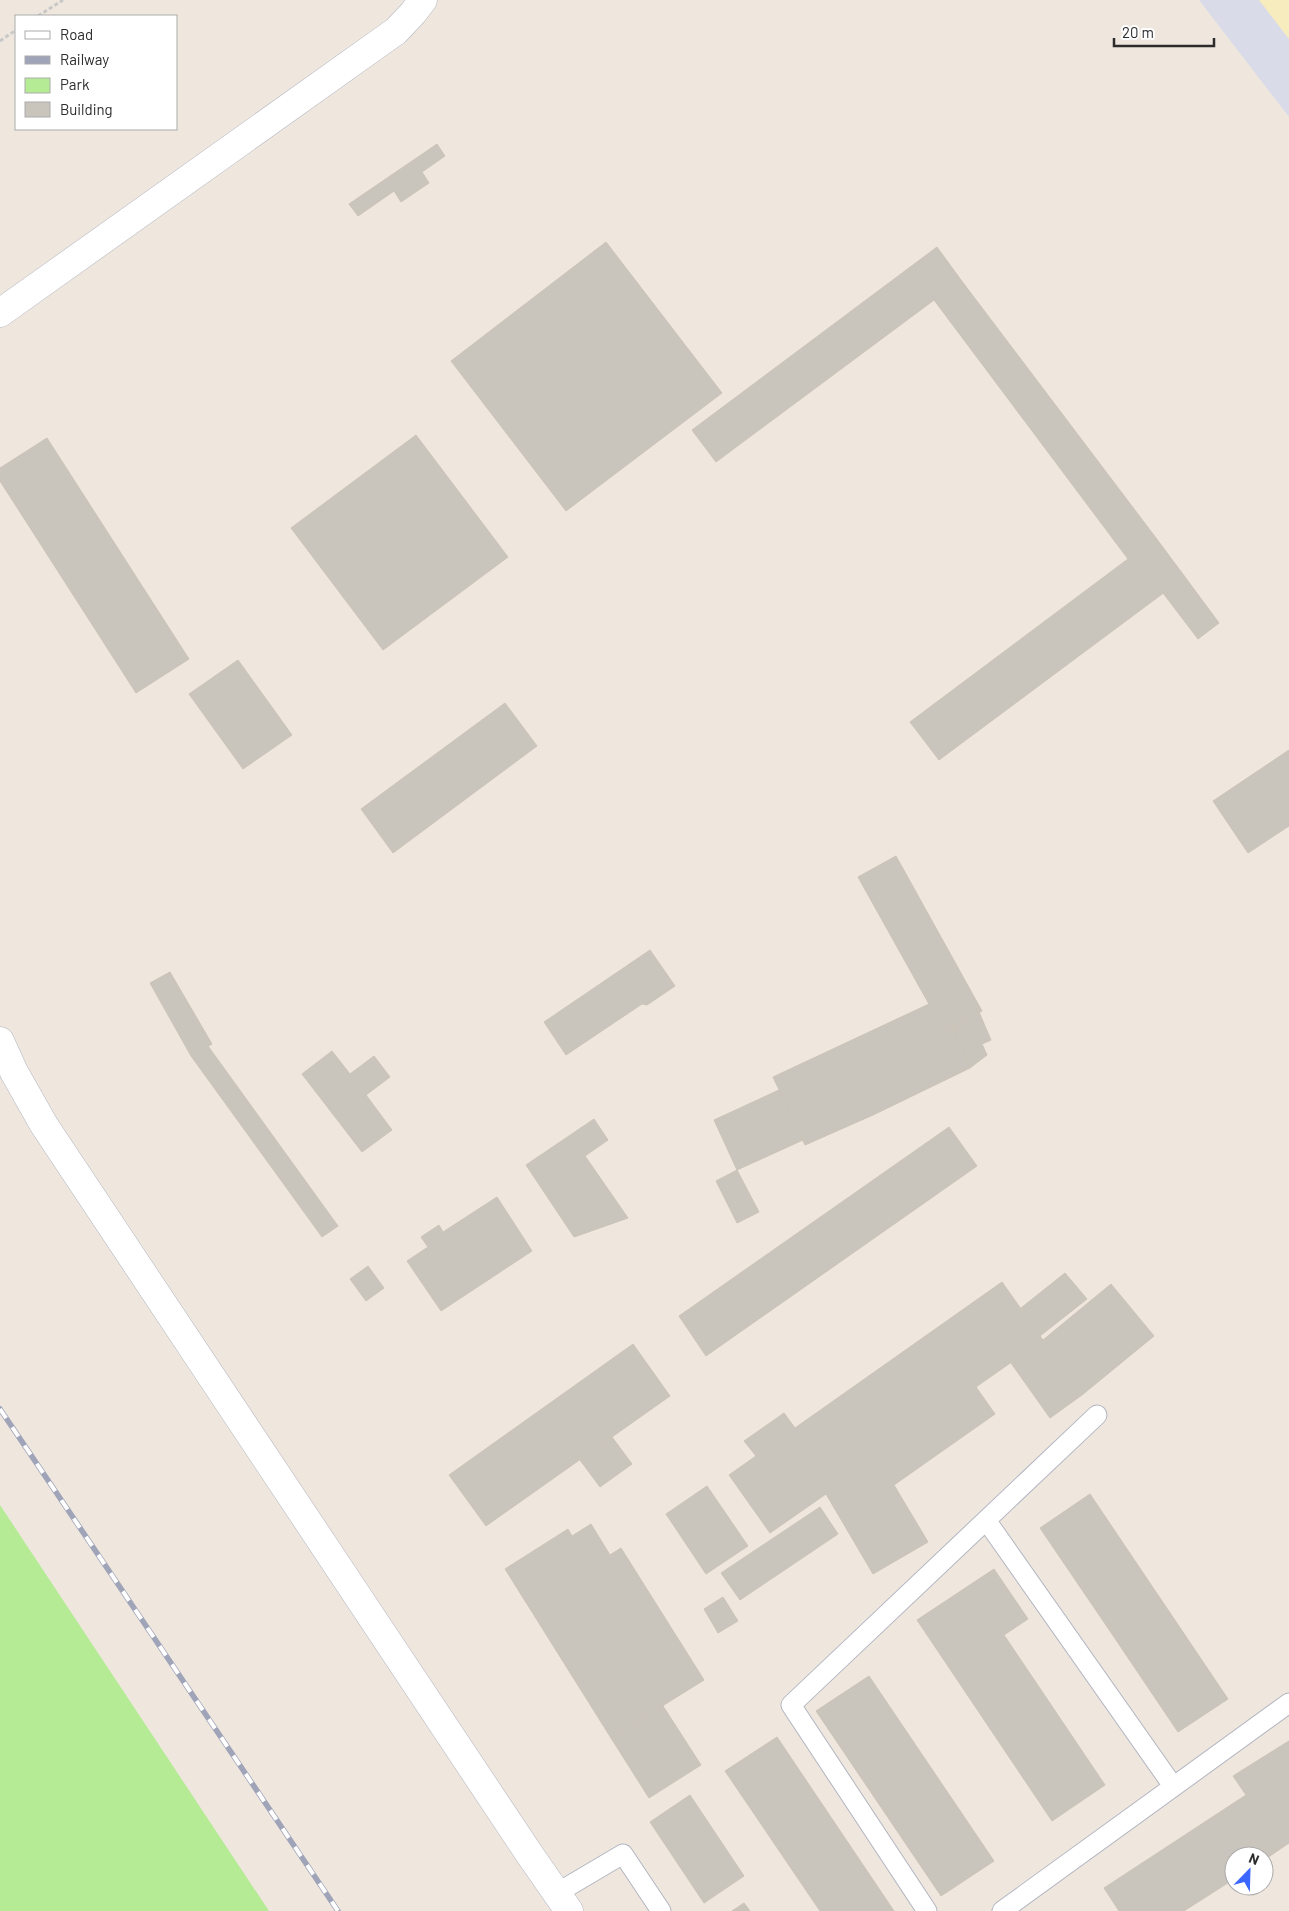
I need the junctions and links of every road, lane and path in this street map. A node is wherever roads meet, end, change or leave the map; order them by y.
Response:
1 (63, 0) edge
2 (423, 0) edge
3 (40, 15) edge
4 (15, 31) edge
5 (0, 41) edge
6 (0, 313) edge
7 (0, 1041) edge
8 (1097, 1415) dead end
9 (986, 1520) junction
10 (1289, 1702) edge
11 (1174, 1786) junction
12 (563, 1902) edge
13 (661, 1911) edge
14 (926, 1911) edge
15 (1002, 1911) edge

1 - 3 path
2 - 6 street
4 - 5 path
7 - 12 street
8 - 9 lane
9 - 11 lane
9 - 14 lane
10 - 11 lane
11 - 15 lane
12 - 13 lane

